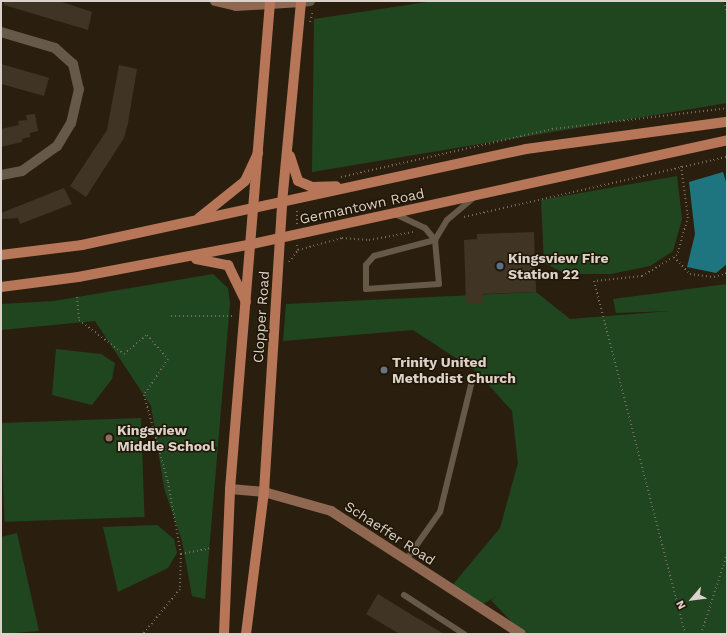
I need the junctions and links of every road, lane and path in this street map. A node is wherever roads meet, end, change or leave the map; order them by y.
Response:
1 (215, 1) edge
2 (304, 1) edge
3 (724, 1) edge
4 (270, 3) edge
5 (727, 13) edge
6 (1, 32) edge
7 (727, 122) edge
8 (727, 140) edge
9 (288, 141) junction
10 (261, 148) junction
11 (727, 158) edge
12 (681, 166) junction
13 (1, 175) edge
14 (362, 185) junction
15 (474, 197) junction
16 (298, 200) junction
17 (282, 203) junction
18 (255, 210) junction
19 (395, 214) junction
20 (458, 220) dead end
21 (191, 223) junction
22 (427, 231) junction
23 (297, 235) junction
24 (280, 238) junction
25 (435, 240) junction
26 (252, 244) junction
27 (297, 246) dead end
28 (298, 250) dead end
29 (1, 255) edge
30 (674, 257) junction
31 (182, 258) junction
32 (727, 273) edge
33 (1, 287) edge
34 (78, 297) dead end
35 (247, 306) junction
36 (171, 316) dead end
37 (232, 316) dead end
38 (472, 381) dead end
39 (230, 489) junction
40 (264, 492) junction
41 (211, 548) dead end
42 (181, 554) junction
43 (727, 554) edge
44 (406, 560) junction
45 (404, 595) dead end
46 (143, 634) edge
47 (224, 634) edge
48 (246, 634) edge
49 (464, 634) edge
50 (522, 634) edge
51 (685, 634) edge
52 (701, 634) edge

1 - 4 street
2 - 4 street
2 - 9 main road, Clopper Road
3 - 5 path
4 - 10 main road, Clopper Road
6 - 13 street
7 - 14 main road, Germantown Road
8 - 15 main road, Germantown Road
9 - 14 main road
9 - 17 main road, Clopper Road
10 - 18 main road, Clopper Road
10 - 21 main road
11 - 12 path
12 - 20 path
12 - 30 path
14 - 16 main road, Germantown Road
15 - 19 main road, Germantown Road
15 - 25 lane
16 - 17 main road, Germantown Road
16 - 23 path
17 - 18 main road, Germantown Road
17 - 24 main road, Clopper Road
18 - 21 main road, Germantown Road
18 - 26 main road, Clopper Road
19 - 22 lane
19 - 23 main road, Germantown Road
21 - 29 main road, Germantown Road
22 - 25 lane
22 - 28 path
23 - 24 main road, Germantown Road
23 - 27 path
24 - 26 main road, Germantown Road
24 - 40 main road, Clopper Road
25 - 25 lane
26 - 31 main road, Germantown Road
26 - 35 main road, Clopper Road
30 - 32 path
30 - 51 path
31 - 33 main road, Germantown Road
31 - 35 main road
34 - 42 path
35 - 39 main road, Clopper Road
36 - 37 path
38 - 44 lane
39 - 40 street, Schaeffer Road
39 - 47 main road, Clopper Road
40 - 44 street, Schaeffer Road
40 - 48 main road, Clopper Road
41 - 42 path
42 - 46 path
43 - 52 path
44 - 50 street, Schaeffer Road
45 - 49 lane

